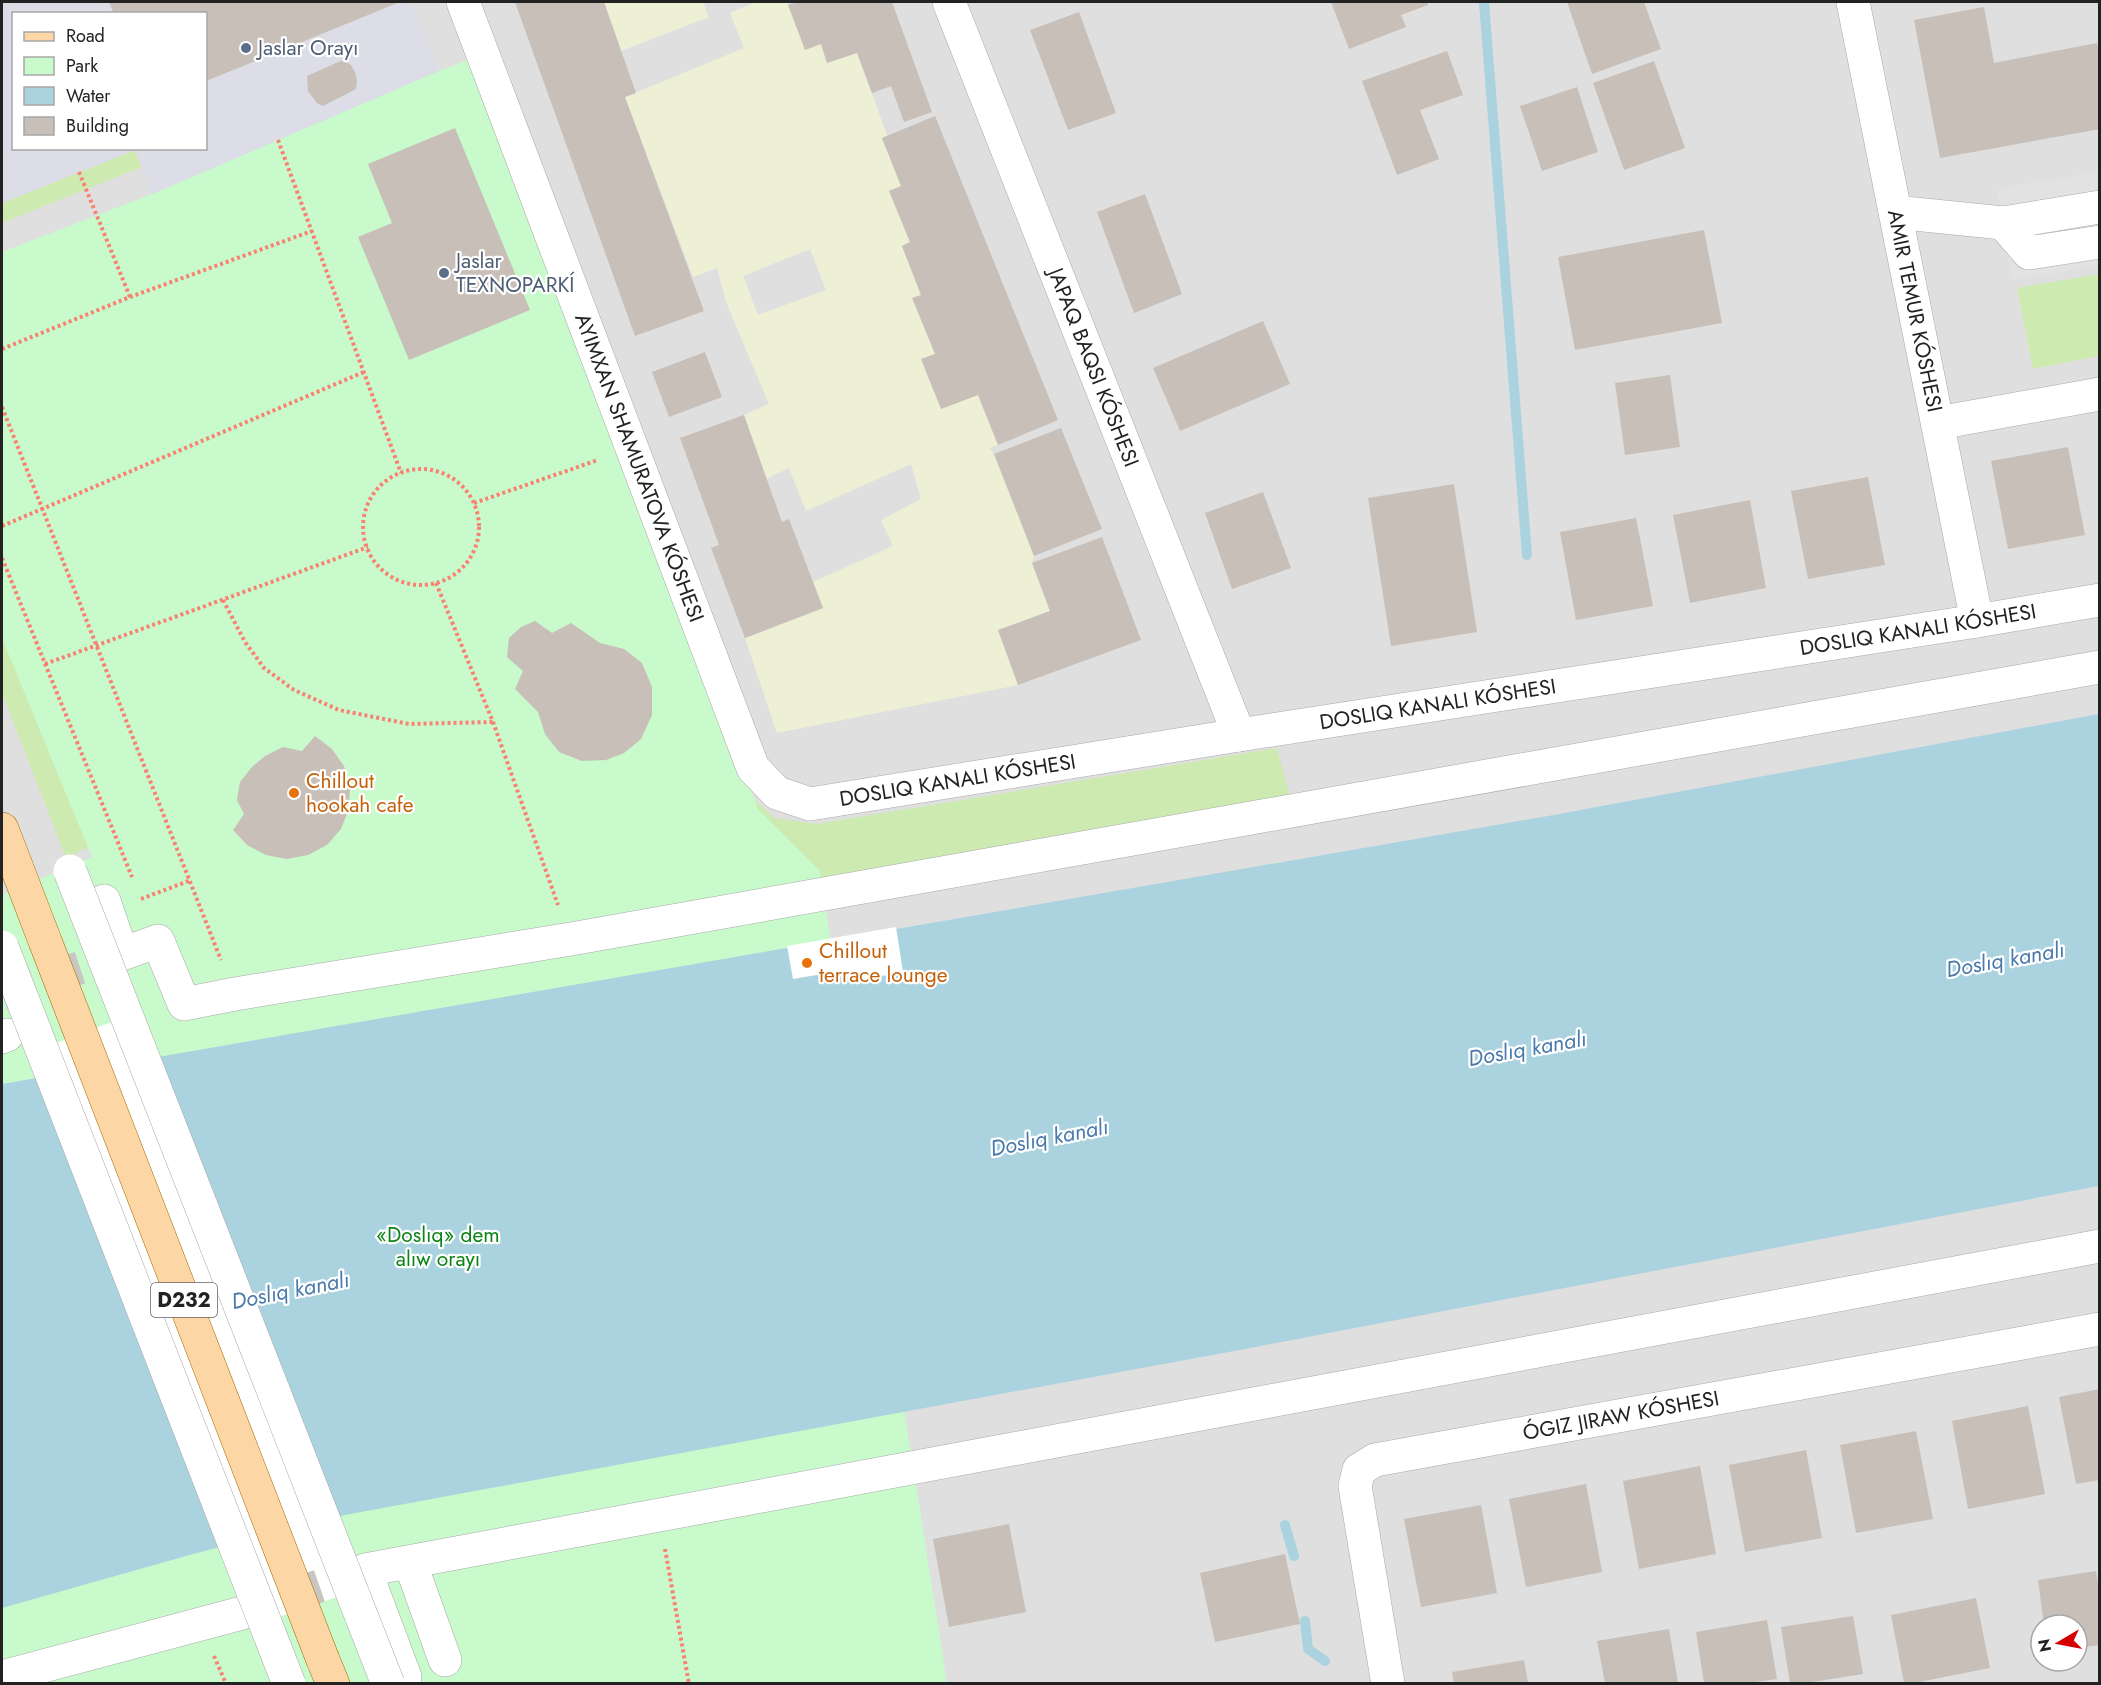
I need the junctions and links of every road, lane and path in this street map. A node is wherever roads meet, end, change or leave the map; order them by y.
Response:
1 (463, 2) edge
2 (949, 2) edge
3 (1853, 2) edge
4 (278, 140) dead end
5 (79, 172) dead end
6 (2100, 207) edge
7 (1895, 212) junction
8 (2002, 223) junction
9 (312, 231) junction
10 (2100, 242) edge
11 (130, 297) junction
12 (2, 349) edge
13 (364, 372) junction
14 (2100, 394) edge
15 (2, 407) edge
16 (1938, 423) junction
17 (633, 448) junction
18 (401, 473) junction
19 (474, 503) junction
20 (43, 509) junction
21 (2, 526) edge
22 (368, 547) junction
23 (2, 558) edge
24 (436, 583) junction
25 (223, 600) junction
26 (2100, 600) edge
27 (1977, 621) junction
28 (96, 644) junction
29 (45, 664) junction
30 (2100, 667) edge
31 (493, 722) junction
32 (1239, 735) junction
33 (2, 829) edge
34 (70, 871) dead end
35 (132, 878) dead end
36 (191, 880) junction
37 (137, 889) dead end
38 (104, 902) dead end
39 (571, 939) junction
40 (2, 947) edge
41 (235, 994) junction
42 (2100, 1246) edge
43 (2100, 1329) edge
44 (658, 1515) junction
45 (410, 1562) junction
46 (242, 1613) tunnel mouth
47 (446, 1660) dead end
48 (328, 1672) edge
49 (2, 1677) edge
50 (397, 1680) edge
51 (289, 1683) edge
52 (689, 1683) edge
53 (1388, 1683) edge

1 - 17 street
2 - 32 street
3 - 7 street, AMIR TEMUR KÓSHESI
4 - 9 path
5 - 11 path
6 - 8 street
7 - 8 street
7 - 16 street, AMIR TEMUR KÓSHESI
8 - 10 street
9 - 11 path
9 - 13 path
11 - 12 path
13 - 18 path
13 - 20 path
14 - 16 street
15 - 20 path
16 - 27 street, AMIR TEMUR KÓSHESI
17 - 19 path
17 - 32 street
18 - 19 path
18 - 22 path
19 - 24 path
20 - 21 path
20 - 28 path
22 - 24 path
22 - 25 path
23 - 29 path
24 - 31 path
25 - 28 path
25 - 31 path
26 - 27 street
27 - 32 street
28 - 29 path
28 - 36 path
29 - 35 path
30 - 39 street
31 - 39 path
33 - 48 main road, D232, bridge
34 - 50 street, bridge
36 - 37 path
36 - 41 path
38 - 41 street
39 - 41 street
40 - 51 street, bridge
42 - 44 street
43 - 53 street
44 - 45 street
44 - 52 path
45 - 47 street
45 - 50 street
46 - 49 street

